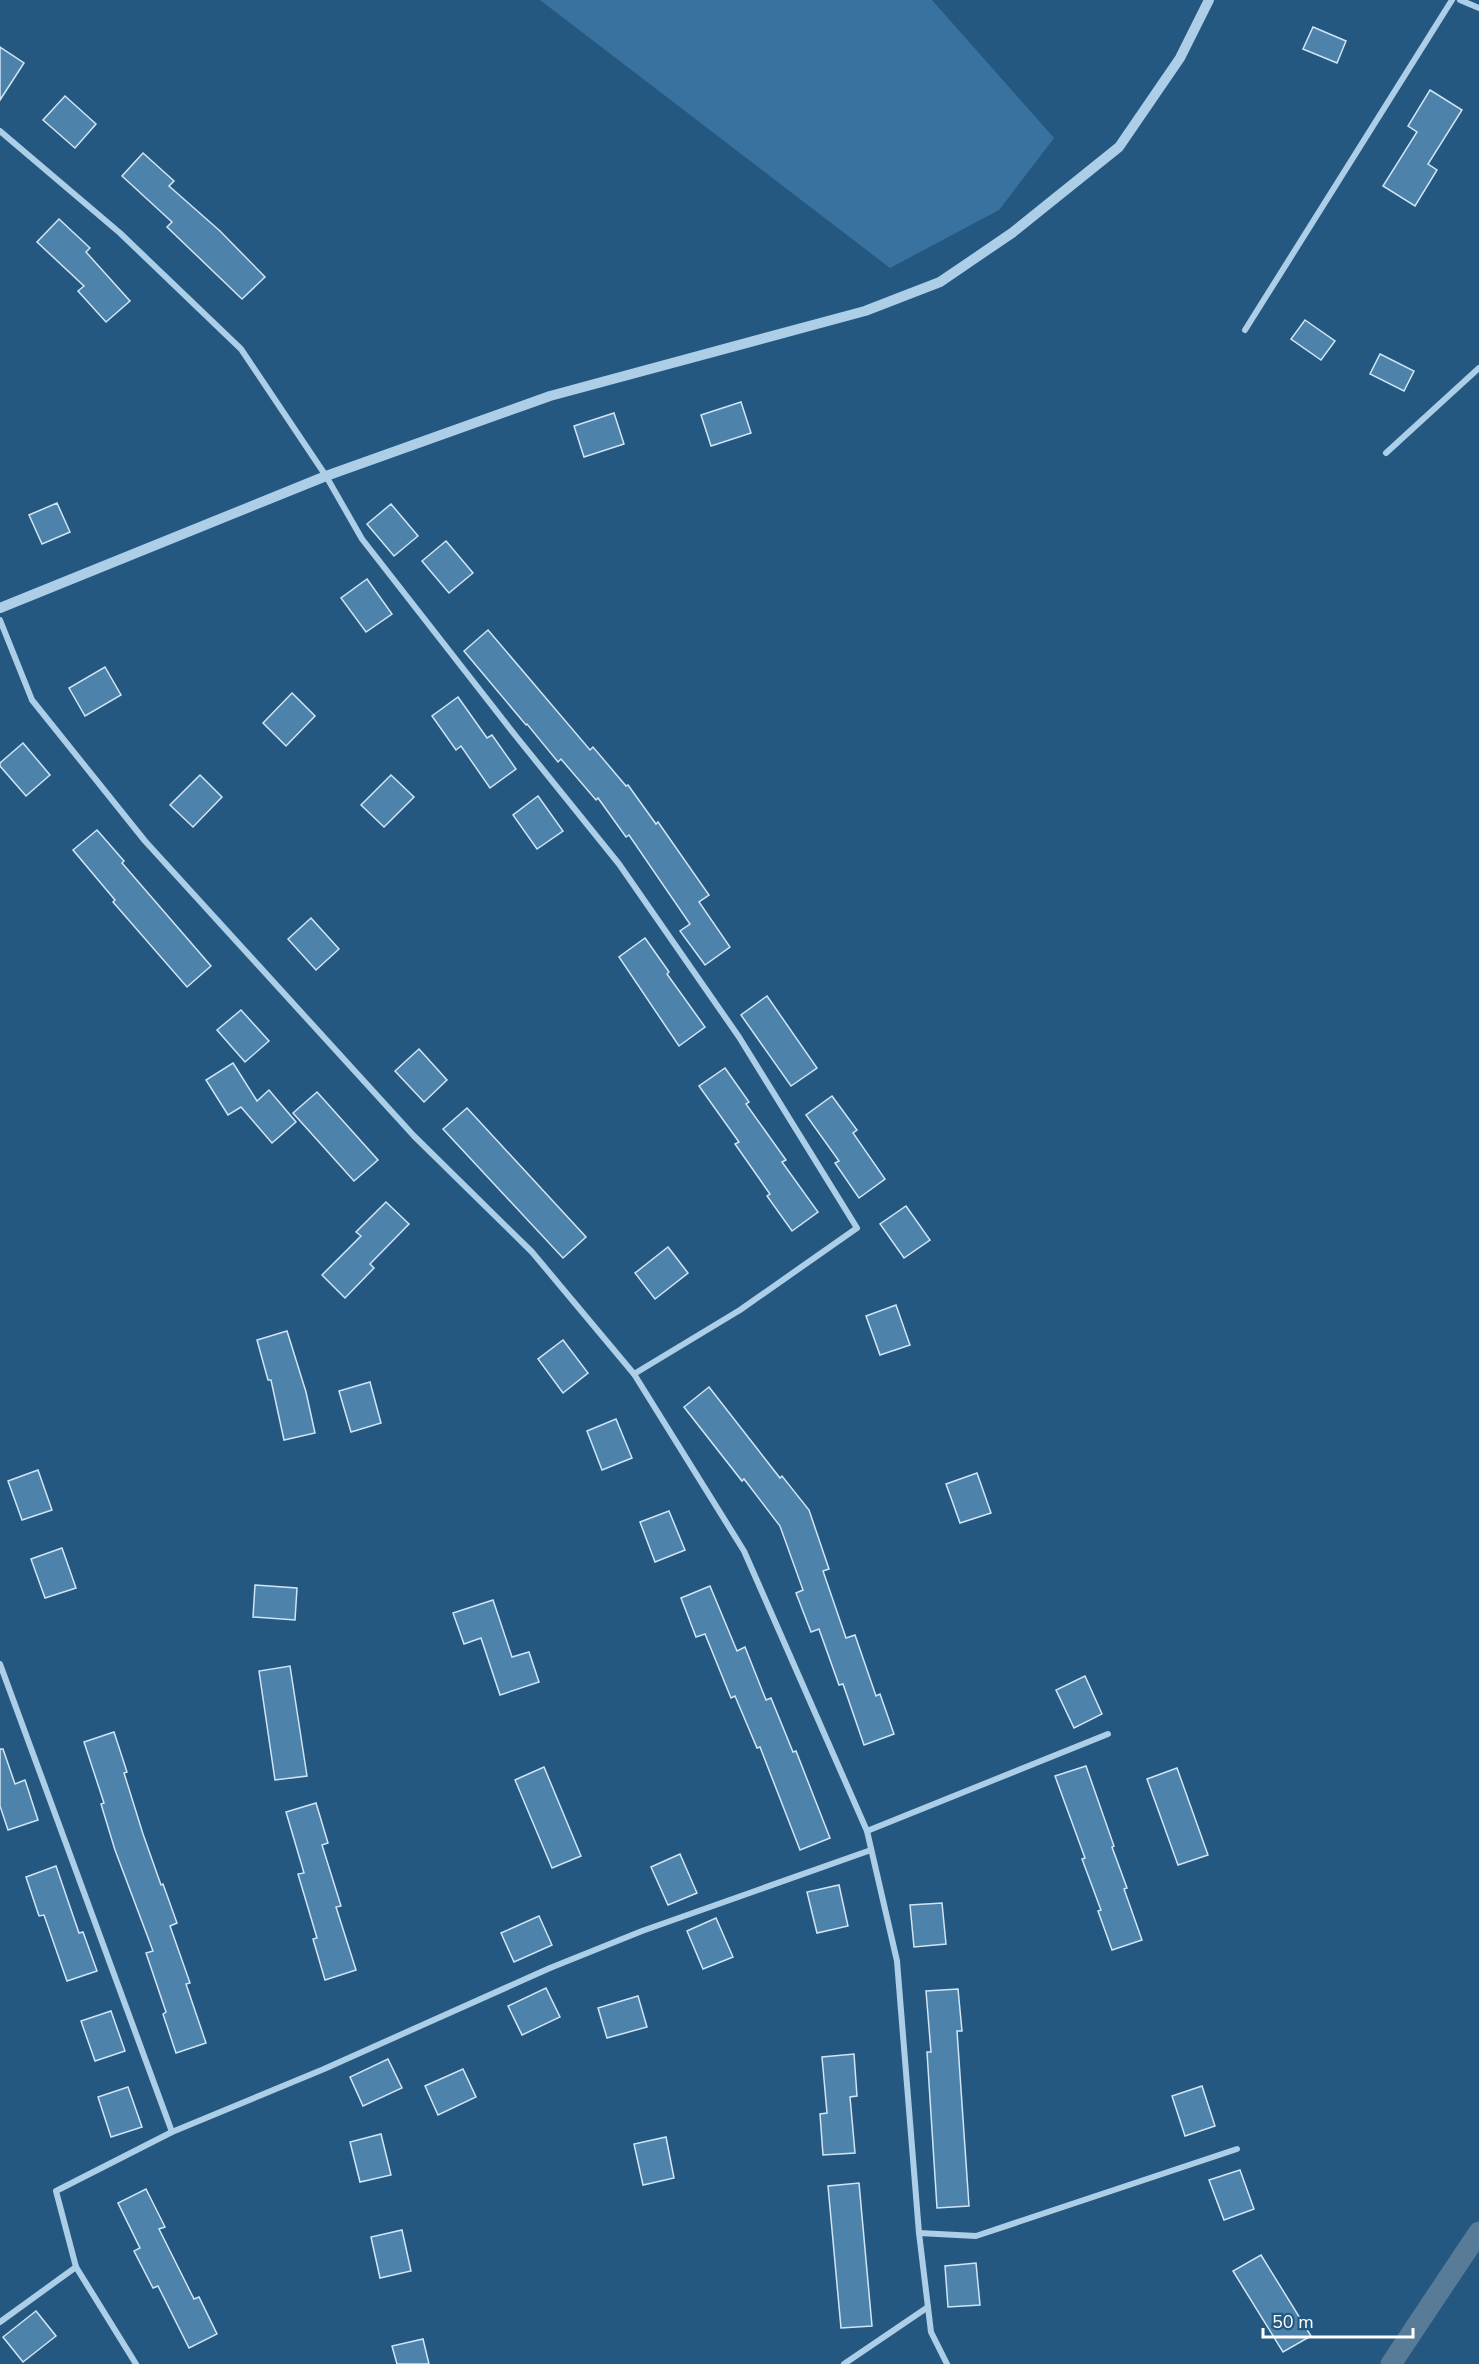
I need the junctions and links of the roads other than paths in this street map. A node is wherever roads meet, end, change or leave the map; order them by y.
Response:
1 (1209, 0) edge
2 (1452, 0) edge
3 (1460, 0) edge
4 (1479, 8) edge
5 (0, 131) edge
6 (1245, 330) dead end
7 (1479, 368) edge
8 (1386, 453) dead end
9 (326, 476) junction
10 (0, 608) edge
11 (0, 620) edge
12 (634, 1374) junction
13 (0, 1664) edge
14 (1108, 1734) dead end
15 (867, 1831) junction
16 (871, 1850) junction
17 (172, 2132) junction
18 (1237, 2149) dead end
19 (919, 2233) junction
20 (76, 2267) junction
21 (928, 2307) junction
22 (0, 2322) edge
23 (136, 2364) edge
24 (844, 2364) edge
25 (947, 2364) edge

1 - 9 street
2 - 6 street
3 - 4 street
5 - 9 street
7 - 8 street
9 - 10 street
9 - 12 street
11 - 12 street
12 - 15 street
13 - 17 street
14 - 15 street
15 - 16 street
16 - 17 street
16 - 19 street
17 - 20 street
18 - 19 street
19 - 21 street
20 - 22 street
20 - 23 street
21 - 24 street
21 - 25 street

